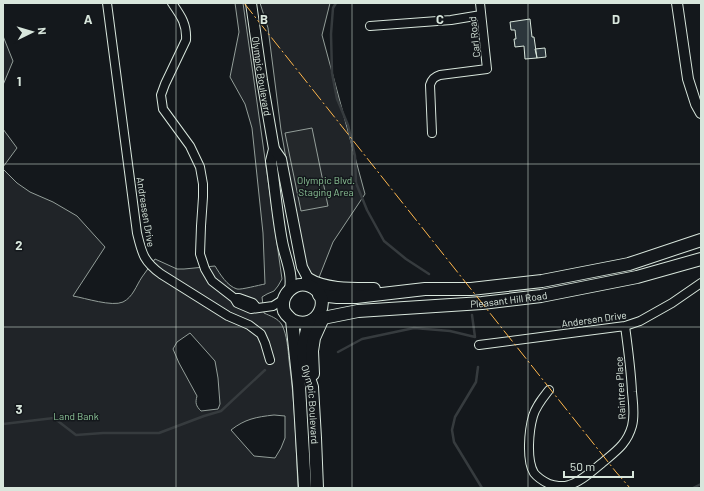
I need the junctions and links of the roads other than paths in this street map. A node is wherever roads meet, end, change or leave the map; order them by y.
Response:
1 (107, 3) edge
2 (172, 3) edge
3 (251, 3) edge
4 (480, 3) edge
5 (677, 3) edge
6 (481, 15) junction
7 (370, 26) dead end
8 (701, 113) edge
9 (432, 133) dead end
10 (274, 149) junction
11 (701, 240) edge
12 (701, 259) edge
13 (701, 283) edge
14 (314, 287) junction
15 (425, 289) junction
16 (286, 300) junction
17 (292, 320) junction
18 (315, 320) junction
19 (625, 326) junction
20 (479, 345) dead end
21 (270, 360) dead end
22 (549, 390) dead end
23 (305, 488) edge
24 (317, 488) edge

1 - 21 street, Andreasen Drive
2 - 16 street
3 - 10 street, Olympic Boulevard
4 - 6 street, Carl Road
5 - 8 street
6 - 7 street
6 - 9 street, Carl Road
10 - 14 street, Olympic Boulevard
10 - 16 street, Olympic Boulevard
11 - 15 main road, Pleasant Hill Road
12 - 18 main road, Pleasant Hill Road
13 - 19 street, Andersen Drive
14 - 15 main road, Pleasant Hill Road
14 - 15 main road
14 - 16 main road
14 - 18 main road, Olympic Boulevard
16 - 17 main road
17 - 18 main road
17 - 23 main road, Olympic Boulevard
18 - 24 main road, Olympic Boulevard
19 - 20 street, Andersen Drive
19 - 22 street, Raintree Place

